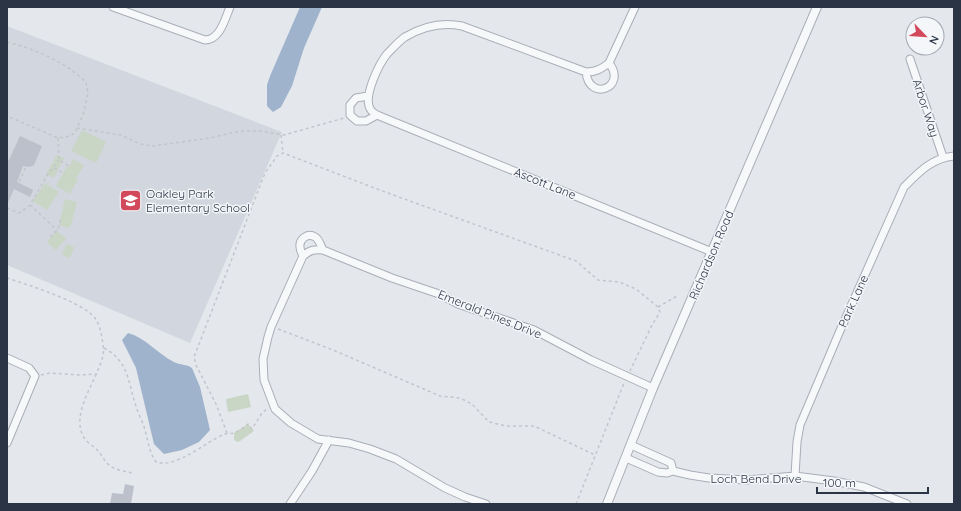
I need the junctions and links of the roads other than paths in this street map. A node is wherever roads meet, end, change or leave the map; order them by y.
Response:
1 (113, 7) edge
2 (230, 7) edge
3 (635, 7) edge
4 (817, 7) edge
5 (910, 59) dead end
6 (609, 63) junction
7 (586, 72) junction
8 (368, 96) junction
9 (377, 115) junction
10 (954, 156) edge
11 (943, 157) junction
12 (323, 250) junction
13 (712, 252) junction
14 (303, 256) junction
15 (7, 358) edge
16 (653, 388) junction
17 (329, 440) junction
18 (7, 443) edge
19 (630, 446) junction
20 (626, 458) junction
21 (673, 470) junction
22 (796, 476) junction
23 (290, 504) edge
24 (486, 504) edge
25 (607, 504) edge
26 (908, 504) edge

1 - 2 street
3 - 6 street
4 - 13 street, Richardson Road
5 - 11 street, Arbor Way
6 - 7 street
6 - 7 street
7 - 8 street
8 - 9 street
8 - 9 street
9 - 13 street, Ascott Lane
10 - 11 street, Park Lane
11 - 22 street, Park Lane
12 - 14 street, Emerald Pines Drive
12 - 14 street, Emerald Pines Drive
12 - 16 street, Emerald Pines Drive
13 - 16 street, Richardson Road
14 - 17 street
15 - 18 street
16 - 19 street, Richardson Road
17 - 23 street
17 - 24 street
19 - 20 street, Richardson Road
19 - 21 street, Loch Bend Drive
20 - 21 street, Loch Bend Drive
20 - 25 street, Richardson Road
21 - 22 street, Loch Bend Drive
22 - 26 street, Loch Bend Drive

